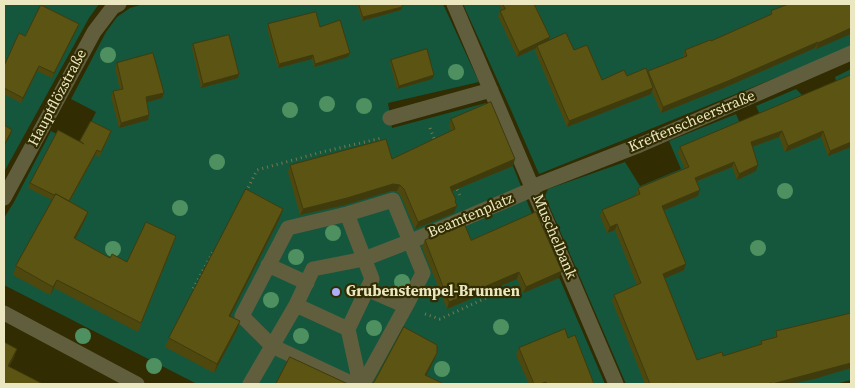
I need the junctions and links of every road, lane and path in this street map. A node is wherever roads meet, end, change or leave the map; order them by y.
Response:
1 (119, 4) edge
2 (454, 4) edge
3 (851, 54) edge
4 (491, 90) junction
5 (390, 118) dead end
6 (384, 138) edge
7 (533, 188) junction
8 (244, 195) edge
9 (4, 198) edge
10 (347, 214) junction
11 (410, 242) junction
12 (216, 246) edge
13 (364, 259) junction
14 (268, 265) junction
15 (306, 282) junction
16 (367, 289) junction
17 (202, 293) edge
18 (296, 305) junction
19 (406, 306) junction
20 (4, 313) edge
21 (348, 329) junction
22 (272, 346) junction
23 (137, 384) edge
24 (250, 384) edge
25 (353, 384) edge
26 (362, 384) edge
27 (616, 384) edge

1 - 9 street, Hauptflözstraße
2 - 4 street, Muschelbank
3 - 7 street, Kreftenscheerstraße
4 - 5 street
4 - 7 street, Muschelbank
6 - 8 path
7 - 11 street, Beamtenplatz
7 - 27 street, Muschelbank
10 - 11 street, Beamtenplatz
10 - 13 street
10 - 14 street, Beamtenplatz
11 - 13 street, Beamtenplatz
11 - 19 street, Beamtenplatz
12 - 17 path
13 - 15 street, Beamtenplatz
13 - 16 street
14 - 15 street
14 - 22 street, Beamtenplatz
15 - 18 street, Beamtenplatz
16 - 19 street
16 - 21 street
18 - 21 street
18 - 22 street, Beamtenplatz
19 - 26 street, Beamtenplatz
20 - 23 street
21 - 26 street, Beamtenplatz
22 - 24 street, Beamtenplatz
22 - 25 street, Beamtenplatz

